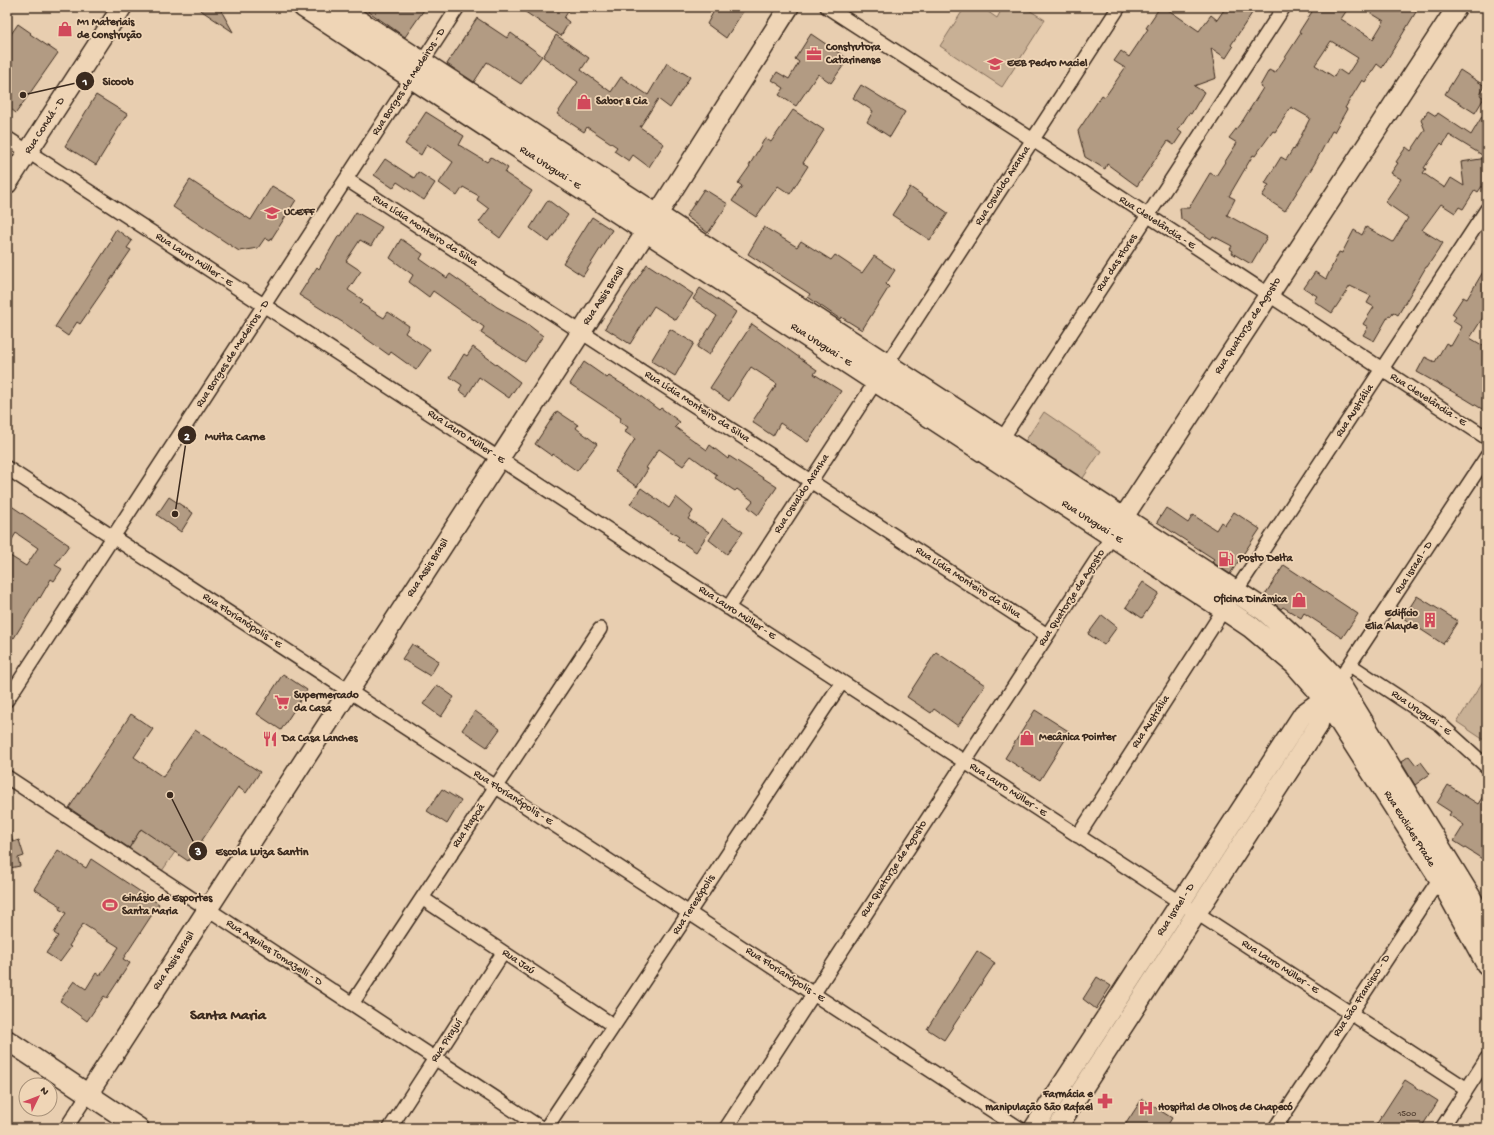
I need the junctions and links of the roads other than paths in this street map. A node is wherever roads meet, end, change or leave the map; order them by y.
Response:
1 (122, 7) edge
2 (304, 7) edge
3 (337, 7) edge
4 (458, 7) edge
5 (789, 7) edge
6 (827, 7) edge
7 (1118, 7) edge
8 (1284, 7) edge
9 (1457, 7) edge
10 (416, 69) junction
11 (7, 138) edge
12 (1033, 140) junction
13 (28, 152) junction
14 (346, 179) junction
15 (7, 184) edge
16 (1487, 209) edge
17 (1148, 217) junction
18 (652, 223) junction
19 (1268, 295) junction
20 (264, 306) junction
21 (581, 332) junction
22 (1382, 370) junction
23 (882, 373) junction
24 (1487, 438) edge
25 (1002, 439) junction
26 (1487, 456) edge
27 (499, 458) junction
28 (7, 468) edge
29 (811, 481) junction
30 (1123, 518) junction
31 (1112, 535) junction
32 (113, 537) junction
33 (1236, 591) junction
34 (728, 608) junction
35 (1224, 609) junction
36 (600, 629) dead end
37 (1048, 634) junction
38 (1350, 665) junction
39 (842, 682) junction
40 (1338, 682) junction
41 (349, 691) junction
42 (1325, 698) junction
43 (7, 700) edge
44 (964, 762) junction
45 (1487, 767) edge
46 (7, 777) edge
47 (496, 787) junction
48 (1078, 836) junction
49 (1446, 873) junction
50 (422, 898) junction
51 (1180, 902) junction
52 (208, 909) junction
53 (689, 913) junction
54 (1197, 913) junction
55 (1487, 930) edge
56 (504, 953) junction
57 (1487, 964) edge
58 (813, 994) junction
59 (352, 1004) junction
60 (1350, 1013) junction
61 (614, 1026) junction
62 (7, 1040) edge
63 (1487, 1058) edge
64 (435, 1059) junction
65 (1467, 1089) junction
66 (88, 1094) junction
67 (66, 1128) edge
68 (139, 1128) edge
69 (390, 1128) edge
70 (541, 1128) edge
71 (546, 1128) edge
72 (726, 1128) edge
73 (1019, 1128) edge
74 (1034, 1128) edge
75 (1057, 1128) edge
76 (1275, 1128) edge
77 (1442, 1128) edge

1 - 13 street, Rua Condá - D
2 - 10 main road, Rua Uruguai - E
3 - 10 main road, Rua Uruguai - E
4 - 10 street, Rua Borges de Medeiros - D
5 - 18 street, Rua Assis Brasil
6 - 12 street, Rua Clevelândia - E
7 - 12 street, Rua Osvaldo Aranha
8 - 17 street, Rua das Flores
9 - 19 street, Rua Quatorze de Agosto
10 - 14 street, Rua Borges de Medeiros - D
10 - 18 main road, Rua Uruguai - E
11 - 13 street, Rua Lauro Müller - E
12 - 17 street, Rua Clevelândia - E
12 - 23 street, Rua Osvaldo Aranha
13 - 15 street, Rua Condá - D
13 - 20 street, Rua Lauro Müller - E
14 - 20 street, Rua Borges de Medeiros - D
14 - 21 street, Rua Lídia Monteiro da Silva
16 - 22 street, Rua Austrália
17 - 19 street, Rua Clevelândia - E
17 - 25 street, Rua das Flores
18 - 21 street, Rua Assis Brasil
18 - 23 main road, Rua Uruguai - E
19 - 22 street, Rua Clevelândia - E
19 - 30 street, Rua Quatorze de Agosto
20 - 27 street, Rua Lauro Müller - E
20 - 32 street, Rua Borges de Medeiros - D
21 - 27 street, Rua Assis Brasil
21 - 29 street, Rua Lídia Monteiro da Silva
22 - 24 street, Rua Clevelândia - E
22 - 33 street, Rua Austrália
23 - 25 main road, Rua Uruguai - E
23 - 29 street, Rua Osvaldo Aranha
23 - 31 main road, Rua Uruguai - E
25 - 30 main road, Rua Uruguai - E
26 - 38 street, Rua Israel - D
27 - 34 street, Rua Lauro Müller - E
27 - 41 street, Rua Assis Brasil
28 - 32 street, Rua Florianópolis - E
29 - 34 street, Rua Osvaldo Aranha
29 - 37 street, Rua Lídia Monteiro da Silva
30 - 31 street, Rua Quatorze de Agosto
30 - 33 main road, Rua Uruguai - E
31 - 35 main road, Rua Uruguai - E
31 - 37 street, Rua Quatorze de Agosto
32 - 41 street, Rua Florianópolis - E
32 - 43 street, Rua Borges de Medeiros - D
33 - 40 main road, Rua Uruguai - E
34 - 39 street, Rua Lauro Müller - E
35 - 42 main road, Rua Uruguai - E
35 - 48 street, Rua Austrália
36 - 47 street, Rua Itapoã
37 - 44 street, Rua Quatorze de Agosto
38 - 40 street, Rua Israel - D
38 - 45 street, Rua Uruguai - E
39 - 44 street, Rua Lauro Müller - E
39 - 53 street, Rua Teresópolis
40 - 42 street, Rua Israel - D
40 - 49 main road, Rua Euclides Prade
41 - 47 street, Rua Florianópolis - E
41 - 52 street, Rua Assis Brasil
42 - 49 main road, Rua Euclides Prade
42 - 51 street, Rua Israel - D
42 - 54 street, Rua Israel - D
44 - 48 street, Rua Lauro Müller - E
44 - 58 street, Rua Quatorze de Agosto
46 - 52 street, Rua Aquiles Tomazelli - D
47 - 50 street, Rua Itapoã
47 - 53 street, Rua Florianópolis - E
48 - 51 street, Rua Lauro Müller - E
49 - 55 main road, Rua Euclides Prade
49 - 57 main road, Rua Euclides Prade
49 - 60 street, Rua São Francisco - D
50 - 56 street, Rua Jaú
50 - 59 street, Rua Itapoã
51 - 54 street, Rua Lauro Müller - E
51 - 74 street, Rua Israel - D
52 - 59 street, Rua Aquiles Tomazelli - D
52 - 66 street, Rua Assis Brasil
53 - 58 street, Rua Florianópolis - E
53 - 61 street, Rua Teresópolis
54 - 60 street, Rua Lauro Müller - E
54 - 75 street, Rua Israel - D
56 - 61 street, Rua Jaú
56 - 64 street, Rua Pirajuí
58 - 72 street, Rua Quatorze de Agosto
58 - 73 street, Rua Florianópolis - E
59 - 64 street, Rua Aquiles Tomazelli - D
60 - 65 street, Rua Lauro Müller - E
60 - 76 street, Rua São Francisco - D
61 - 71 street, Rua Teresópolis
62 - 66 street
63 - 65 street
64 - 69 street, Rua Pirajuí
64 - 70 street, Rua Aquiles Tomazelli - D
65 - 77 street
66 - 67 street, Rua Assis Brasil
66 - 68 street

